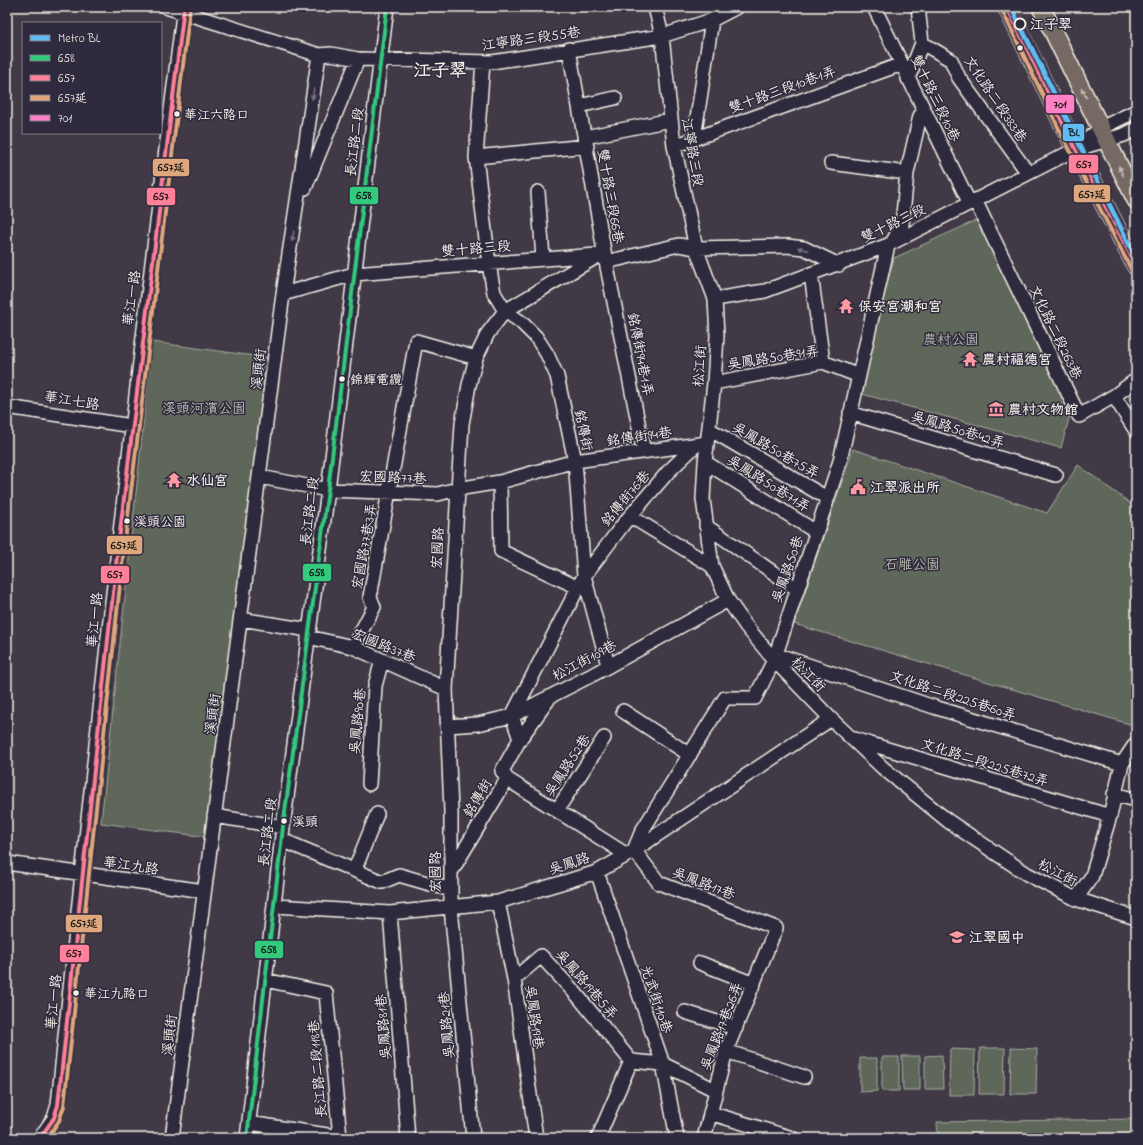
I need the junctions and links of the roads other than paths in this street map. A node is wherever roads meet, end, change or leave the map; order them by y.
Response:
1 (166, 7) edge
2 (395, 7) edge
3 (655, 7) edge
4 (737, 7) edge
5 (874, 7) edge
6 (918, 7) edge
7 (1008, 7) edge
8 (1041, 7) edge
9 (184, 10) edge
10 (723, 10) edge
11 (387, 13) edge
12 (712, 20) junction
13 (662, 36) junction
14 (922, 43) junction
15 (569, 49) junction
16 (325, 54) junction
17 (381, 58) junction
18 (358, 59) junction
19 (483, 62) junction
20 (902, 64) junction
21 (908, 79) junction
22 (615, 98) dead end
23 (579, 106) junction
24 (1136, 111) edge
25 (924, 112) junction
26 (671, 120) junction
27 (1136, 129) edge
28 (1105, 135) junction
29 (694, 138) junction
30 (586, 142) junction
31 (674, 146) junction
32 (1076, 149) junction
33 (476, 157) junction
34 (831, 163) dead end
35 (907, 173) junction
36 (1028, 173) junction
37 (538, 192) dead end
38 (1136, 200) edge
39 (972, 201) junction
40 (297, 206) junction
41 (890, 244) junction
42 (696, 248) junction
43 (543, 258) junction
44 (604, 258) junction
45 (489, 264) junction
46 (838, 265) junction
47 (1136, 266) edge
48 (354, 274) junction
49 (811, 274) junction
50 (283, 294) junction
51 (715, 299) junction
52 (505, 310) junction
53 (476, 358) junction
54 (823, 362) junction
55 (859, 376) junction
56 (1136, 380) edge
57 (714, 383) junction
58 (1114, 396) junction
59 (7, 406) edge
60 (850, 413) junction
61 (132, 426) junction
62 (709, 429) junction
63 (1136, 431) edge
64 (702, 444) junction
65 (644, 452) junction
66 (575, 461) junction
67 (705, 462) junction
68 (1056, 475) dead end
69 (260, 477) junction
70 (500, 482) junction
71 (457, 489) junction
72 (328, 490) junction
73 (389, 492) junction
74 (826, 498) junction
75 (630, 516) junction
76 (706, 526) junction
77 (816, 532) junction
78 (712, 566) junction
79 (580, 581) junction
80 (797, 589) junction
81 (728, 600) junction
82 (241, 619) junction
83 (309, 634) junction
84 (353, 647) junction
85 (775, 657) junction
86 (382, 660) junction
87 (608, 665) junction
88 (446, 689) junction
89 (549, 697) junction
90 (623, 711) dead end
91 (512, 716) junction
92 (831, 719) junction
93 (447, 726) junction
94 (604, 738) dead end
95 (851, 738) junction
96 (520, 739) junction
97 (1136, 743) edge
98 (690, 755) junction
99 (1122, 764) junction
100 (507, 779) junction
101 (368, 784) dead end
102 (1114, 794) junction
103 (1136, 800) edge
104 (557, 810) junction
105 (377, 814) dead end
106 (214, 816) junction
107 (1110, 816) junction
108 (283, 833) junction
109 (630, 853) junction
110 (7, 863) edge
111 (355, 869) junction
112 (451, 872) junction
113 (597, 872) junction
114 (81, 875) junction
115 (451, 890) junction
116 (204, 891) junction
117 (1076, 900) junction
118 (498, 902) junction
119 (275, 906) junction
120 (451, 908) junction
121 (390, 914) junction
122 (1136, 918) edge
123 (776, 928) joint
124 (700, 963) dead end
125 (514, 979) junction
126 (265, 980) junction
127 (754, 984) junction
128 (685, 1012) dead end
129 (736, 1028) junction
130 (726, 1051) junction
131 (631, 1061) junction
132 (663, 1064) junction
133 (804, 1076) dead end
134 (715, 1090) junction
135 (710, 1113) junction
136 (249, 1123) junction
137 (40, 1138) edge
138 (172, 1138) edge
139 (247, 1138) edge
140 (408, 1138) edge
141 (473, 1138) edge
142 (536, 1138) edge
143 (598, 1138) edge
144 (677, 1138) edge
145 (704, 1138) edge
146 (792, 1138) edge

1 - 9 street, 江寧路三段55巷
2 - 11 street
3 - 13 street, 江寧路三段
4 - 10 street, 江寧路三段55巷
5 - 20 street, 雙十路三段10巷
6 - 14 street
7 - 32 main road
28 -> 8 main road
9 - 16 street, 江寧路三段55巷
9 - 61 street, 華江一路
10 - 12 street, 江寧路三段55巷
11 - 17 street, 長江路二段
12 - 13 street, 江寧路三段55巷
12 - 29 street
13 - 15 street, 江寧路三段55巷
13 - 26 street, 江寧路三段
14 - 21 street
14 - 36 street, 文化路二段383巷
15 - 19 street, 江寧路三段55巷
15 - 23 street, 雙十路三段66巷
16 - 18 street, 江寧路三段55巷
16 -> 40 street
17 - 18 street, 江寧路三段55巷
17 - 19 street, 江寧路三段55巷
17 - 48 street, 長江路二段
18 - 40 street
19 - 33 street, 銘傳街
20 - 21 street, 雙十路三段10巷
20 - 29 street, 雙十路三段10巷1弄
21 - 25 street, 雙十路三段10巷
22 - 23 street
23 - 30 street, 雙十路三段66巷
24 - 28 street
25 - 35 street, 吳鳳路50巷
25 - 39 street, 雙十路三段10巷
26 - 30 street
26 - 31 street, 江寧路三段
27 - 28 street
28 - 32 street, 雙十路三段
38 -> 28 main road
29 - 31 street, 雙十路三段10巷1弄
30 - 33 street
30 - 44 street, 雙十路三段66巷
31 - 42 street, 江寧路三段
32 - 36 street, 雙十路三段
32 - 47 main road
33 - 45 street, 銘傳街
34 - 35 street
35 - 41 street, 吳鳳路50巷
36 - 39 street, 雙十路三段
37 - 43 street
39 - 41 street, 雙十路三段
39 - 58 street, 文化路二段263巷
40 -> 50 street, 溪頭街
41 - 46 street, 雙十路三段
41 - 55 street, 吳鳳路50巷
42 - 44 street
46 -> 42 street
42 - 51 street, 江寧路三段
43 - 44 street, 雙十路三段
43 - 45 street, 雙十路三段
44 - 52 street, 宏國路
44 - 65 street, 銘傳街94巷1弄
45 - 48 street, 雙十路三段
45 - 52 street, 銘傳街
46 - 49 street, 雙十路三段
48 - 50 street, 雙十路三段
48 - 72 street, 長江路二段
49 - 51 street, 雙十路三段
49 - 54 street
50 - 69 street, 溪頭街
51 - 57 street, 松江街
52 - 53 street, 宏國路
52 - 66 street, 銘傳街
53 - 71 street, 宏國路
53 - 73 street, 宏國路77巷3弄
54 - 55 street, 吳鳳路50巷91弄
54 - 57 street, 吳鳳路50巷91弄
55 - 60 street, 吳鳳路50巷
56 - 58 street, 文化路二段263巷
57 - 62 street, 松江街
58 - 63 street
59 - 61 street, 華江七路
60 - 68 street, 吳鳳路50巷42弄
60 - 74 street, 吳鳳路50巷
61 - 114 street, 華江一路
62 - 64 street, 松江街
62 - 74 street, 吳鳳路50巷75弄
64 - 65 street, 銘傳街94巷
64 - 67 street, 松江街
64 - 75 street, 銘傳街76巷
65 - 66 street, 銘傳街94巷
66 - 70 street, 銘傳街94巷
66 - 79 street, 銘傳街
67 - 76 street, 松江街
67 - 77 street, 吳鳳路50巷71弄
69 - 72 street, 宏國路77巷
69 - 82 street, 溪頭街
70 - 71 street, 宏國路77巷
70 - 79 street
71 - 73 street, 宏國路77巷
71 - 88 street, 宏國路
72 - 73 street, 宏國路77巷
72 - 83 street, 長江路二段
73 - 84 street, 宏國路77巷3弄
74 - 77 street, 吳鳳路50巷
75 - 78 street
75 - 79 street, 銘傳街76巷
76 - 78 street, 松江街
76 - 80 street
77 - 80 street, 吳鳳路50巷
78 - 81 street, 松江街
79 - 87 street, 銘傳街
79 - 91 street
80 - 85 street, 吳鳳路50巷
81 - 85 street, 松江街
81 - 87 street, 松江街109巷
82 - 83 street, 宏國路37巷
82 - 106 street, 溪頭街
83 - 84 street, 宏國路37巷
83 - 108 street, 長江路二段
84 - 86 street, 宏國路37巷
85 - 92 street, 松江街
85 - 98 street, 吳鳳路50巷
85 - 99 street, 文化路二段225巷60弄
86 - 88 street, 宏國路37巷
86 - 101 street, 吳鳳路90巷
87 - 89 street, 松江街109巷
88 - 93 street, 宏國路
89 - 91 street, 松江街109巷
89 - 96 street, 銘傳街
90 - 98 street
91 - 93 street, 松江街109巷
91 - 96 street
92 - 95 street, 松江街
92 - 109 street, 吳鳳路
93 - 112 street, 宏國路
94 - 104 street, 吳鳳路52巷
95 - 107 street, 文化路二段225巷72弄
95 - 117 street, 松江街
96 - 100 street, 銘傳街
97 - 99 street
98 - 109 street, 吳鳳路50巷
99 - 102 street
100 - 104 street, 吳鳳路52巷
100 - 112 street, 銘傳街
102 - 103 street
102 - 107 street
104 - 109 street, 吳鳳路52巷
105 - 111 street
106 - 108 street
106 - 116 street, 溪頭街
107 - 117 street
108 - 111 street
108 - 119 street, 長江路二段
109 - 113 street, 吳鳳路
109 - 123 street, 吳鳳路17巷
110 - 114 street, 華江九路
111 - 115 street
112 - 115 street, 宏國路
113 - 118 street, 吳鳳路
113 - 132 street, 光武街110巷
114 - 116 street, 華江九路
114 - 137 street, 華江一路
115 - 120 street, 宏國路
116 - 138 street, 溪頭街
117 - 122 street, 松江街
118 - 120 street, 吳鳳路
118 - 125 street, 吳鳳路19巷
119 - 121 street, 吳鳳路
119 - 126 street, 長江路二段
120 - 121 street, 吳鳳路
120 - 141 street, 吳鳳路21巷
121 - 140 street, 吳鳳路81巷
123 - 127 street, 吳鳳路17巷26弄
124 - 127 street
125 - 131 street, 吳鳳路19巷5弄
125 - 142 street, 吳鳳路19巷
126 - 136 street, 長江路二段
126 - 136 street, 長江路二段118巷
127 - 129 street, 吳鳳路17巷26弄
128 - 129 street
129 - 130 street, 吳鳳路17巷26弄
130 - 133 street
130 - 134 street, 吳鳳路17巷26弄
131 - 132 street
131 - 143 street
132 - 134 street
132 - 144 street, 光武街110巷
134 - 135 street, 吳鳳路17巷26弄
135 - 145 street, 吳鳳路17巷26弄
135 - 146 street
136 - 139 street, 長江路二段

